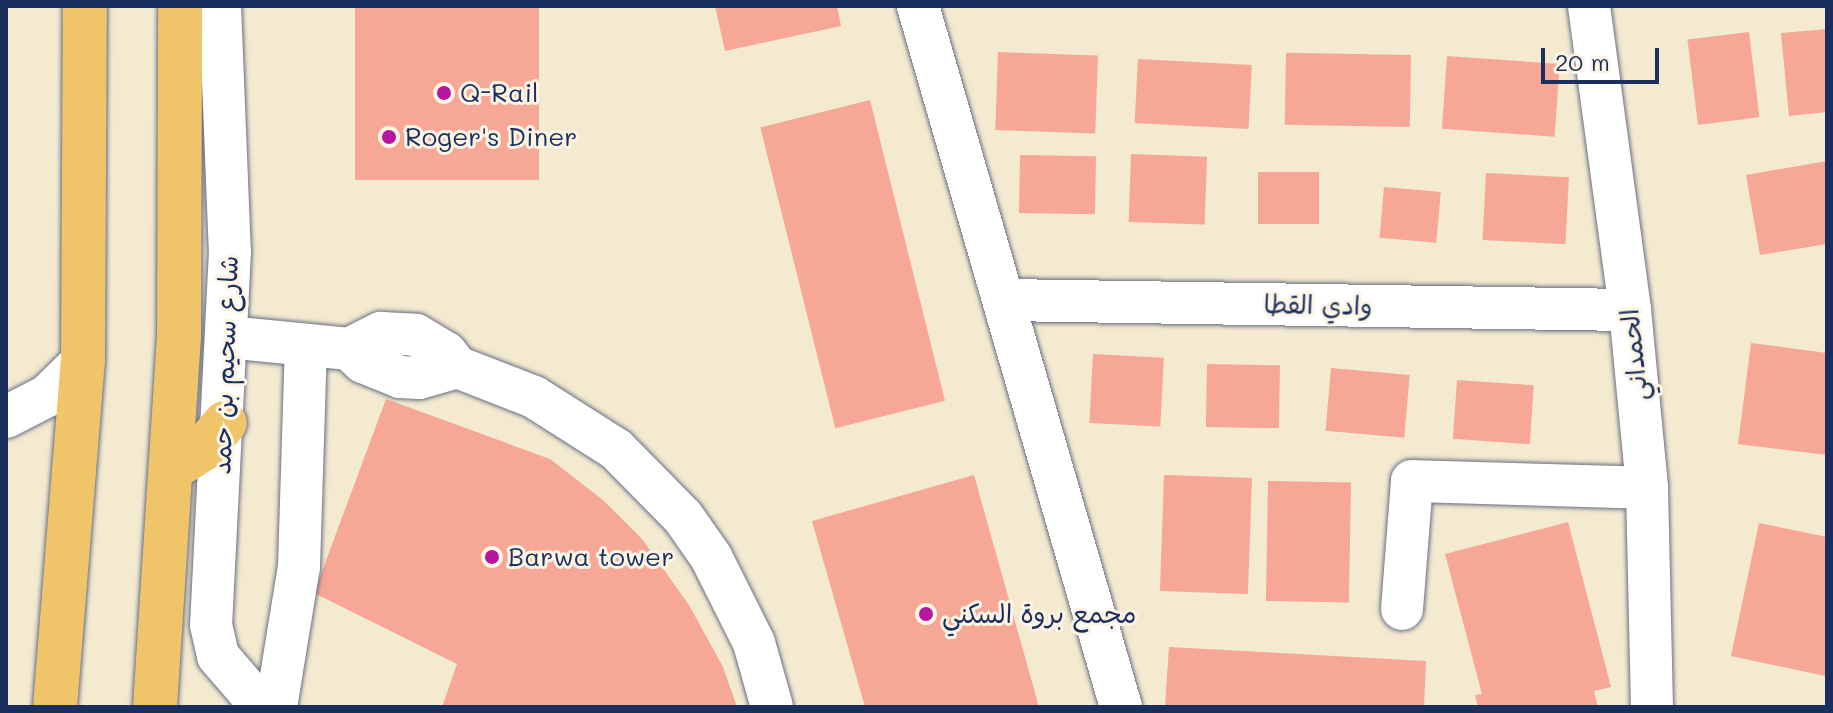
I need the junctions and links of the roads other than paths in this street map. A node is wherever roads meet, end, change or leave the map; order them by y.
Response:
1 (85, 6) edge
2 (180, 6) edge
3 (220, 6) edge
4 (918, 6) edge
5 (1589, 6) edge
6 (1005, 300) junction
7 (1630, 310) junction
8 (227, 337) junction
9 (306, 345) junction
10 (83, 361) junction
11 (6, 417) edge
12 (225, 423) junction
13 (173, 468) junction
14 (1647, 488) junction
15 (1402, 609) dead end
16 (55, 707) edge
17 (155, 707) edge
18 (262, 707) edge
19 (276, 707) edge
20 (772, 707) edge
21 (1121, 707) edge
22 (1652, 707) edge

1 - 10 highway
2 - 13 highway, شارع سحيم بن حمد
3 - 8 street, شارع سحيم بن حمد
4 - 6 street
5 - 7 street, الحمداني
6 - 7 street, وادي القطا
6 - 21 street
7 - 14 street, الحمداني
8 - 9 street
8 - 12 street, شارع سحيم بن حمد
9 - 19 street
9 - 20 street
10 - 11 street
10 - 16 highway
12 - 13 highway
12 - 18 street, شارع سحيم بن حمد
13 - 17 highway, شارع سحيم بن حمد
14 - 15 street
14 - 22 street, الحمداني

